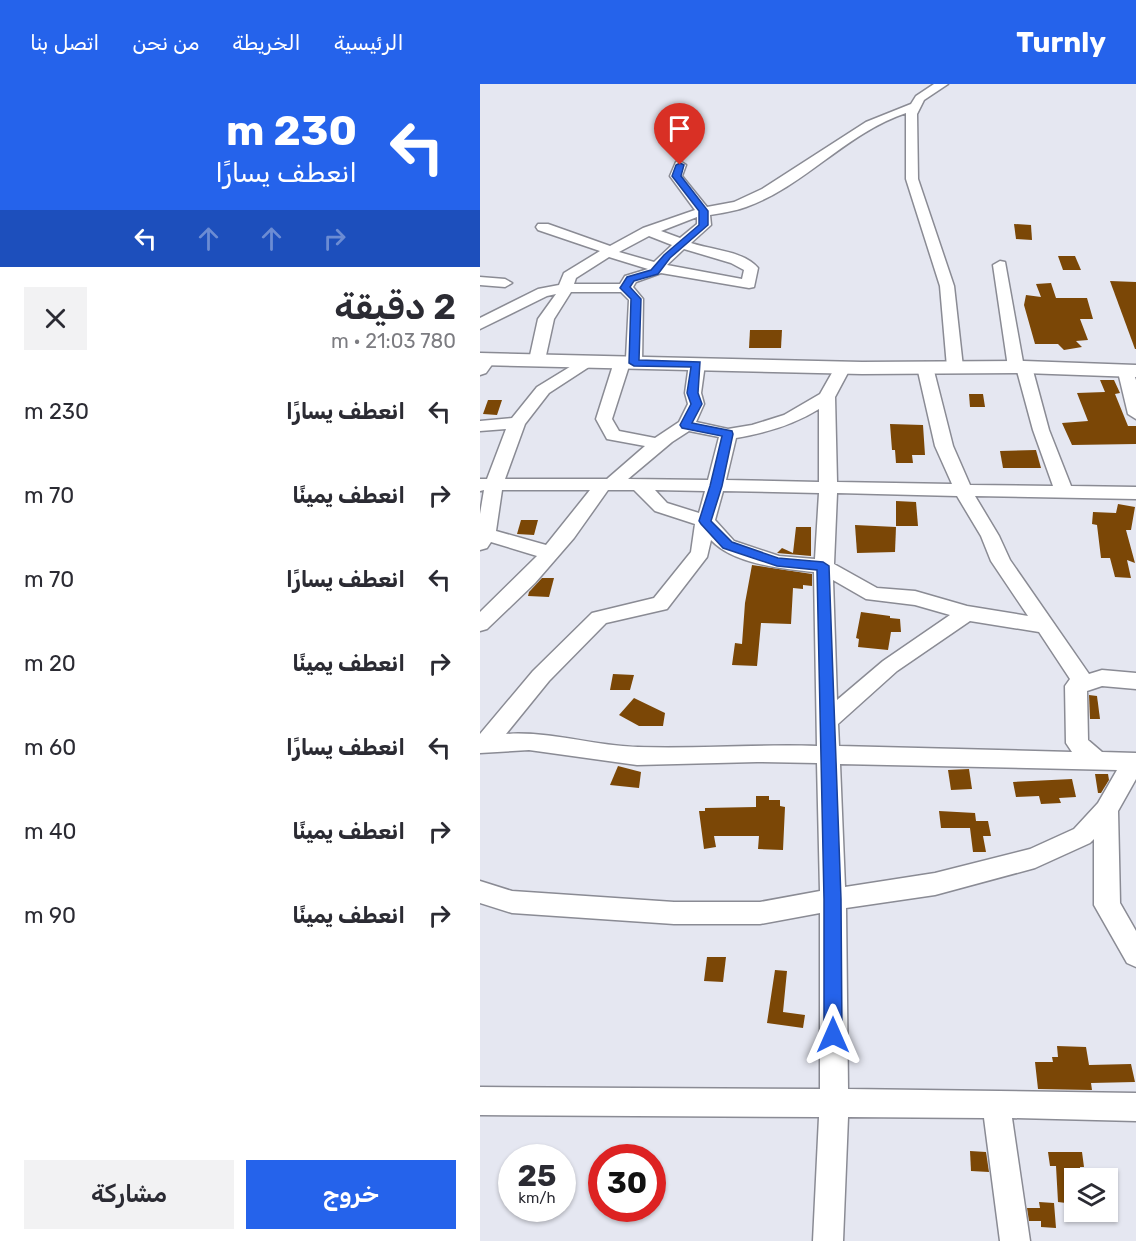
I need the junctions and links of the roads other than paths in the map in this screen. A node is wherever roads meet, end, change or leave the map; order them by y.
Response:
1 (942, 84) edge
2 (915, 106) junction
3 (680, 165) dead end
4 (703, 211) junction
5 (543, 227) dead end
6 (648, 231) junction
7 (681, 244) junction
8 (609, 250) junction
9 (1000, 265) dead end
10 (658, 268) junction
11 (480, 281) edge
12 (505, 283) dead end
13 (566, 288) junction
14 (625, 288) junction
15 (480, 324) edge
16 (537, 360) junction
17 (586, 362) junction
18 (483, 363) edge
19 (628, 363) junction
20 (697, 364) junction
21 (843, 367) junction
22 (925, 367) junction
23 (955, 367) junction
24 (1020, 367) junction
25 (1131, 371) edge
26 (827, 397) junction
27 (1136, 414) edge
28 (517, 423) junction
29 (686, 425) junction
30 (480, 426) edge
31 (728, 434) junction
32 (659, 444) junction
33 (607, 484) junction
34 (638, 484) junction
35 (487, 485) edge
36 (716, 486) junction
37 (828, 488) junction
38 (963, 490) junction
39 (1064, 492) junction
40 (1136, 493) edge
41 (705, 521) junction
42 (483, 539) edge
43 (550, 553) junction
44 (823, 566) junction
45 (967, 613) junction
46 (480, 624) edge
47 (1044, 626) junction
48 (1136, 681) edge
49 (1076, 686) junction
50 (827, 721) junction
51 (483, 744) edge
52 (828, 755) junction
53 (1097, 761) junction
54 (1135, 762) edge
55 (1106, 810) junction
56 (480, 892) edge
57 (832, 899) junction
58 (1136, 955) edge
59 (480, 1101) edge
60 (834, 1103) junction
61 (996, 1104) junction
62 (1136, 1107) edge
63 (828, 1241) edge
64 (1015, 1241) edge

1 - 2 street
2 - 4 street
2 - 23 street
3 - 4 street
4 - 6 street
4 - 7 street
5 - 8 street
6 - 7 street
6 - 8 street
7 - 10 street
7 - 10 street
8 - 10 street
8 - 13 street
9 - 24 street
10 - 14 street
11 - 12 street
13 - 14 street
13 - 15 street
13 - 16 street
14 - 19 street
16 - 17 main road
16 - 18 main road
17 - 19 main road
17 - 28 street
19 - 20 main road
19 - 32 street
20 - 21 main road
20 - 29 street
21 - 22 main road
21 - 26 street
22 - 23 main road
22 - 38 street
23 - 24 main road
24 - 25 main road
24 - 39 street
25 - 27 street
26 - 31 street
26 - 37 street
28 - 30 street
28 - 35 street
29 - 31 street
29 - 32 street
31 - 36 street
32 - 33 street
33 - 34 street
33 - 35 street
33 - 43 street
34 - 36 street
34 - 41 street
35 - 42 street
36 - 37 street
36 - 41 street
37 - 38 street
37 - 44 street
38 - 39 street
38 - 47 street
39 - 40 street
41 - 44 street
41 - 51 street
42 - 43 street
43 - 46 street
44 - 45 street
44 - 50 street
45 - 47 street
45 - 50 street
47 - 49 street
48 - 49 street
49 - 53 street
50 - 52 street
51 - 52 street
52 - 53 street
52 - 57 street
53 - 54 street
54 - 55 street
55 - 57 street
55 - 58 street
56 - 57 street
57 - 60 street
59 - 60 street
60 - 61 street
60 - 63 street
61 - 62 street
61 - 64 street

